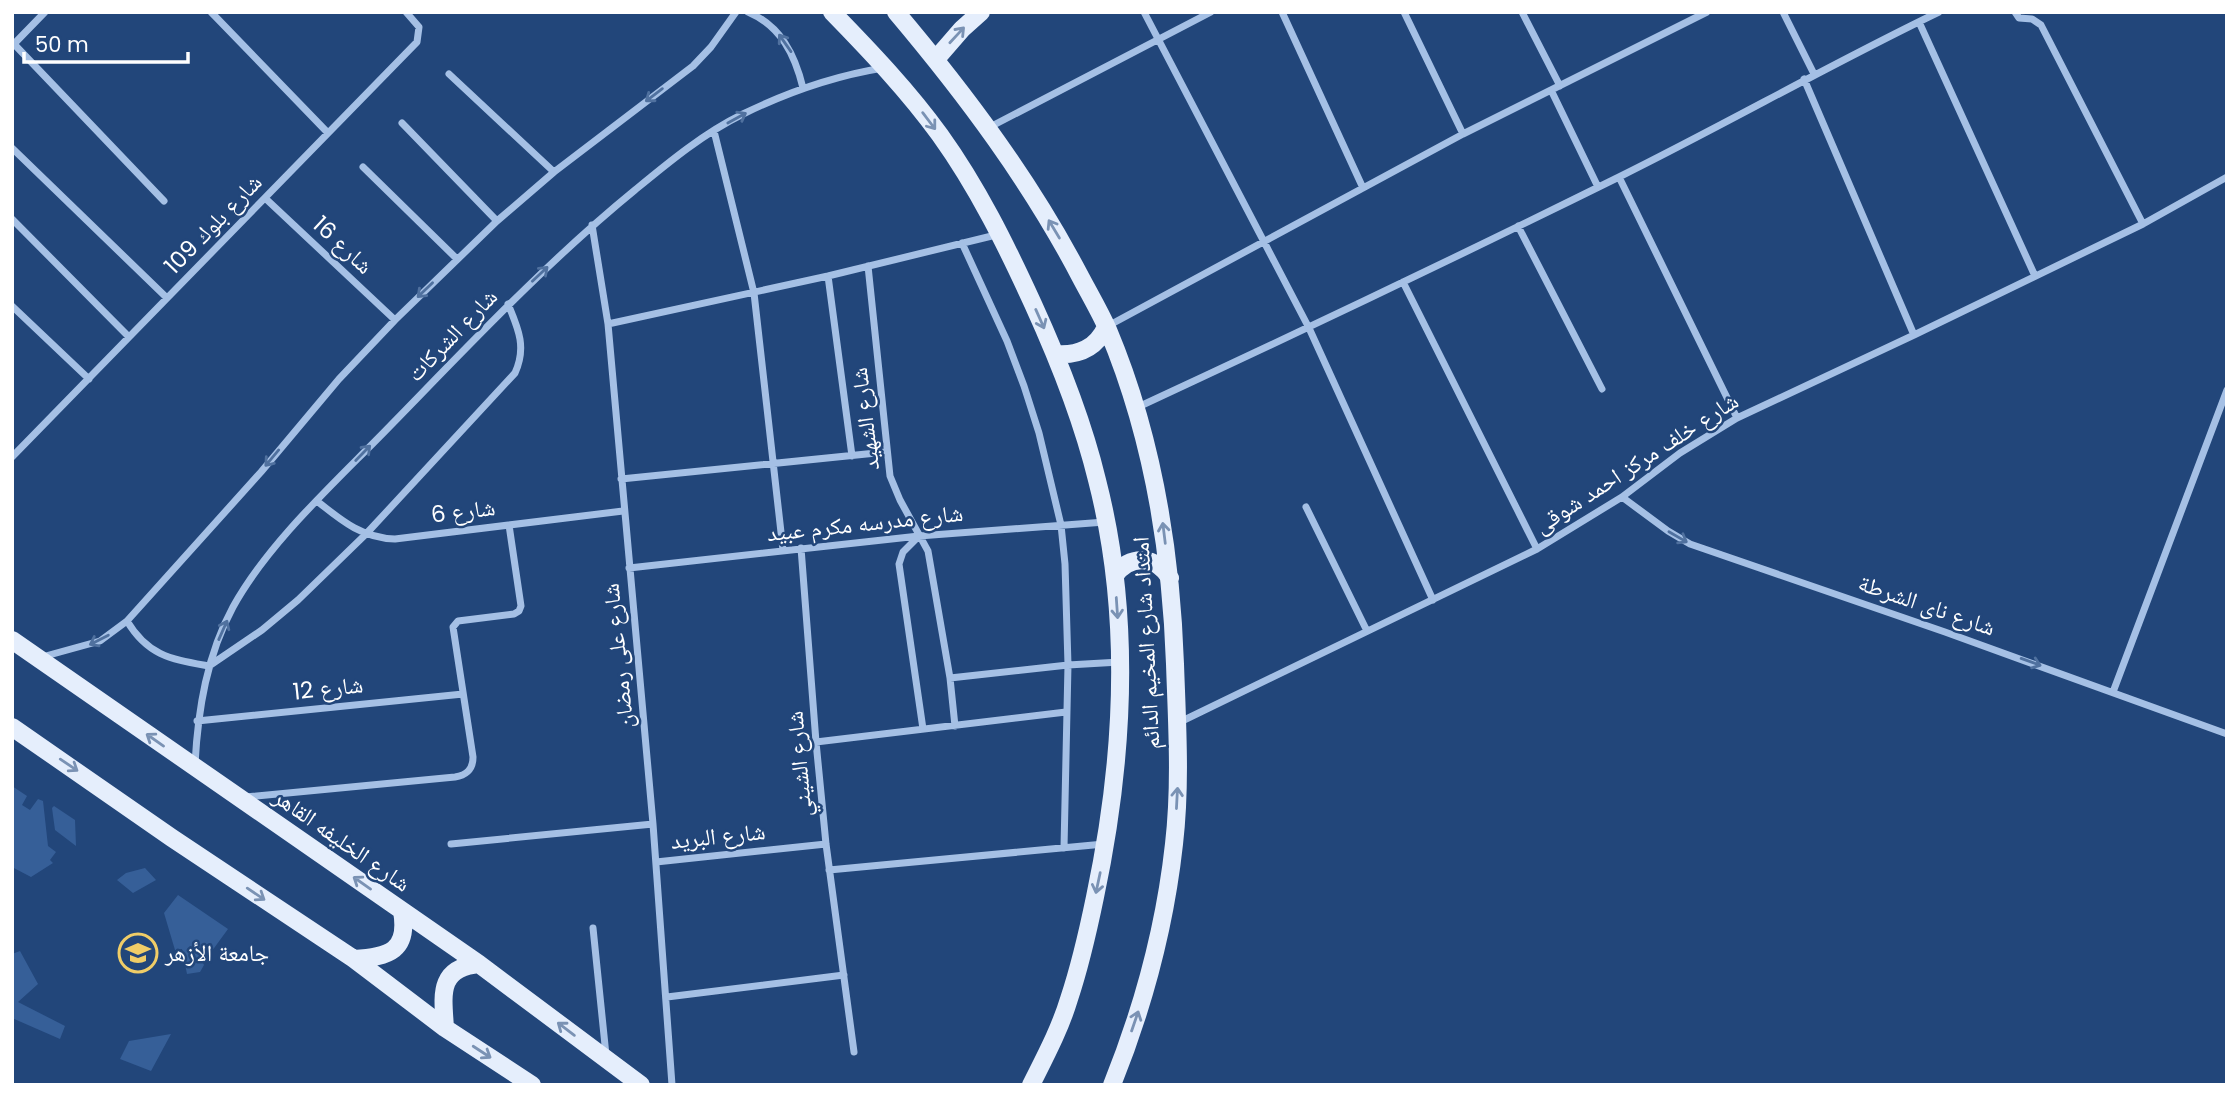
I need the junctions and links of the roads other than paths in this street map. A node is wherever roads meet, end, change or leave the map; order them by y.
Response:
1 (45, 12) edge
2 (211, 12) edge
3 (406, 12) edge
4 (736, 12) edge
5 (748, 12) edge
6 (832, 12) edge
7 (896, 12) edge
8 (981, 12) edge
9 (1144, 12) edge
10 (1211, 12) edge
11 (1282, 12) edge
12 (1404, 12) edge
13 (1522, 12) edge
14 (1707, 12) edge
15 (1783, 12) edge
16 (1939, 12) edge
17 (2015, 12) edge
18 (1919, 22) junction
19 (1157, 38) junction
20 (13, 45) edge
21 (936, 59) junction
22 (886, 68) junction
23 (449, 74) dead end
24 (1814, 74) junction
25 (1804, 79) junction
26 (1560, 86) junction
27 (803, 88) junction
28 (1551, 90) junction
29 (402, 123) dead end
30 (988, 128) junction
31 (714, 131) junction
32 (328, 133) junction
33 (1463, 134) junction
34 (12, 148) edge
35 (363, 167) dead end
36 (554, 172) junction
37 (1619, 177) junction
38 (2227, 177) edge
39 (1598, 187) junction
40 (1363, 188) junction
41 (265, 198) junction
42 (164, 201) dead end
43 (12, 219) edge
44 (497, 221) junction
45 (2143, 224) junction
46 (592, 225) junction
47 (1518, 226) junction
48 (1002, 234) junction
49 (1264, 241) junction
50 (962, 243) junction
51 (457, 259) junction
52 (868, 266) junction
53 (828, 276) junction
54 (2035, 276) junction
55 (1403, 282) junction
56 (754, 293) junction
57 (167, 298) junction
58 (508, 304) junction
59 (12, 306) edge
60 (395, 320) junction
61 (608, 324) junction
62 (1106, 327) junction
63 (1309, 328) junction
64 (1914, 335) junction
65 (129, 337) junction
66 (1055, 354) junction
67 (89, 379) junction
68 (1602, 389) dead end
69 (2227, 390) edge
70 (1136, 408) junction
71 (1737, 418) junction
72 (886, 452) junction
73 (852, 456) junction
74 (12, 457) edge
75 (773, 463) junction
76 (621, 479) junction
77 (1622, 497) junction
78 (317, 501) junction
79 (1306, 507) dead end
80 (624, 512) junction
81 (1106, 522) junction
82 (509, 525) junction
83 (1061, 525) junction
84 (366, 534) junction
85 (919, 536) junction
86 (801, 548) junction
87 (1537, 549) junction
88 (783, 550) junction
89 (629, 568) junction
90 (1115, 575) junction
91 (1170, 578) junction
92 (1433, 600) junction
93 (127, 621) junction
94 (1367, 631) junction
95 (12, 640) edge
96 (37, 658) junction
97 (1121, 662) junction
98 (1068, 665) junction
99 (209, 666) junction
100 (950, 678) junction
101 (2113, 692) junction
102 (463, 694) junction
103 (1066, 712) junction
104 (197, 720) junction
105 (1177, 723) junction
106 (955, 726) junction
107 (12, 727) edge
108 (923, 729) junction
109 (2227, 734) edge
110 (816, 742) junction
111 (195, 768) junction
112 (238, 798) junction
113 (653, 824) junction
114 (451, 844) dead end
115 (826, 844) junction
116 (1105, 844) junction
117 (1063, 848) junction
118 (656, 862) junction
119 (829, 870) junction
120 (401, 911) junction
121 (593, 928) dead end
122 (354, 959) junction
123 (479, 964) junction
124 (844, 975) junction
125 (667, 997) junction
126 (445, 1028) junction
127 (854, 1052) dead end
128 (606, 1059) junction
129 (532, 1085) edge
130 (641, 1085) edge
131 (673, 1085) edge
132 (1031, 1085) edge
133 (1112, 1085) edge

1 - 20 street
2 - 32 street
3 - 32 street, شارع بلوك 109
4 -> 36 street
27 -> 5 street
6 - 22 main road, امتداد شارع المخيم الدائم
7 - 21 main road, امتداد شارع المخيم الدائم
21 -> 8 main road
9 - 19 street
10 - 19 street
11 - 40 street
12 - 33 street
13 - 26 street
14 - 26 street
15 - 24 street
16 - 18 street
17 - 45 street
18 - 24 street
18 - 54 street
19 - 30 street
19 - 49 street
20 - 42 street
21 - 30 main road, امتداد شارع المخيم الدائم
22 - 27 street, شارع الشركات
22 -> 48 main road, امتداد شارع المخيم الدائم
23 - 36 street
24 - 25 street
25 - 37 street
25 - 64 street
26 - 28 street
31 -> 27 street, شارع الشركات
28 - 33 street
28 - 39 street
29 - 44 street
62 -> 30 main road, امتداد شارع المخيم الدائم
31 - 46 street, شارع الشركات
31 - 56 street
32 - 41 street, شارع بلوك 109
33 - 40 street
34 - 57 street
35 - 51 street
36 - 44 street
37 - 39 street
37 - 71 street
38 - 45 street, شارع خلف مركز احمد شوقى
39 - 47 street
40 - 49 street
41 - 57 street, شارع بلوك 109
41 - 60 street, شارع 16
43 - 65 street
44 - 51 street
45 - 54 street, شارع خلف مركز احمد شوقى
58 -> 46 street, شارع الشركات
46 - 61 street, شارع على رمضان
47 - 55 street
47 - 68 street
48 - 50 street
48 -> 66 main road, امتداد شارع المخيم الدائم
49 - 62 street
49 - 63 street
50 - 52 street
50 - 83 street
51 -> 60 street
52 - 53 street
52 - 72 street, شارع الشهيد
53 - 56 street
53 - 73 street
54 - 64 street, شارع خلف مركز احمد شوقى
55 - 63 street
55 - 87 street
56 - 61 street
56 - 75 street
57 - 65 street, شارع بلوك 109
78 -> 58 street, شارع الشركات
58 - 84 street
59 - 67 street
60 -> 93 street
61 - 76 street, شارع على رمضان
62 - 66 main road
62 - 70 main road, امتداد شارع المخيم الدائم
63 - 70 street
63 - 92 street
64 - 71 street, شارع خلف مركز احمد شوقى
65 - 67 street, شارع بلوك 109
66 - 81 main road, امتداد شارع المخيم الدائم
67 - 74 street, شارع بلوك 109
69 - 101 street
91 -> 70 main road, امتداد شارع المخيم الدائم
71 - 77 street, شارع خلف مركز احمد شوقى
72 - 73 street
72 - 85 street, شارع الشهيد
73 - 75 street
75 - 76 street
75 - 88 street
76 - 80 street, شارع على رمضان
77 - 87 street, شارع خلف مركز احمد شوقى
77 -> 101 street, شارع ناى الشرطة
78 - 84 street, شارع 6
99 -> 78 street, شارع الشركات
79 - 94 street
80 - 82 street, شارع 6
80 - 89 street, شارع على رمضان
81 - 83 street, شارع مدرسه مكرم عبيد
81 - 90 main road, امتداد شارع المخيم الدائم
82 - 84 street, شارع 6
82 - 102 street
83 - 85 street, شارع مدرسه مكرم عبيد
83 - 98 street
84 - 99 street
85 - 86 street, شارع مدرسه مكرم عبيد
85 - 100 street, شارع الشهيد
85 - 108 street
86 - 88 street, شارع مدرسه مكرم عبيد
86 - 110 street, شارع الشيني
87 - 92 street, شارع خلف مركز احمد شوقى
88 - 89 street, شارع مدرسه مكرم عبيد
89 - 113 street, شارع على رمضان
90 - 91 main road
90 -> 97 main road, امتداد شارع المخيم الدائم
91 - 105 main road, امتداد شارع المخيم الدائم
92 - 94 street, شارع خلف مركز احمد شوقى
93 -> 96 street
93 - 99 street
94 - 105 street, شارع خلف مركز احمد شوقى
95 - 96 main road, شارع الخليفه القاهر
111 -> 96 main road, شارع الخليفه القاهر
97 - 98 street
97 - 116 main road, امتداد شارع المخيم الدائم
98 - 100 street
98 - 103 street
99 - 104 street, شارع الشركات
100 - 106 street, شارع الشهيد
101 - 109 street, شارع ناى الشرطة
102 - 104 street, شارع 12
102 - 112 street
103 - 106 street
103 - 117 street
104 - 111 street, شارع الشركات
133 -> 105 main road, امتداد شارع المخيم الدائم
106 - 108 street
107 -> 122 main road
108 - 110 street
110 - 115 street, شارع الشيني
111 - 112 main road, شارع الخليفه القاهر
120 -> 112 main road, شارع الخليفه القاهر
113 - 114 street
113 - 118 street, شارع على رمضان
115 - 118 street, شارع البريد
115 - 119 street, شارع الشيني
116 - 117 street
116 -> 132 main road, امتداد شارع المخيم الدائم
117 - 119 street
118 - 125 street, شارع على رمضان
119 - 124 street, شارع الشيني
120 - 122 main road
120 - 123 main road, شارع الخليفه القاهر
121 - 128 street
122 - 126 main road
123 - 126 main road
128 -> 123 main road, شارع الخليفه القاهر
124 - 125 street
124 - 127 street, شارع الشيني
125 - 131 street, شارع على رمضان
126 -> 129 main road
128 - 130 main road, شارع الخليفه القاهر

